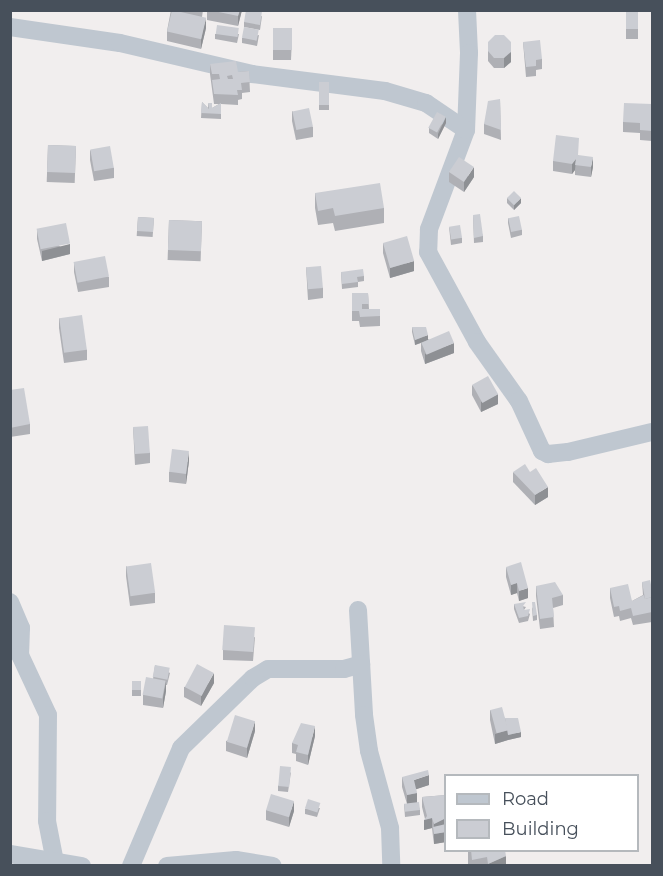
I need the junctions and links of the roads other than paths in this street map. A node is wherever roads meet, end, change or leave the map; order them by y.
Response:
1 (466, 10) edge
2 (10, 27) edge
3 (466, 130) junction
4 (652, 432) edge
5 (10, 602) edge
6 (358, 610) dead end
7 (361, 664) junction
8 (10, 854) edge
9 (54, 858) junction
10 (82, 866) edge
11 (130, 866) edge
12 (167, 866) edge
13 (273, 866) edge
14 (391, 866) edge

1 - 3 street
2 - 3 street
3 - 4 street
5 - 9 street
6 - 7 street
7 - 11 street
7 - 14 street
8 - 9 street
9 - 10 street
12 - 13 street

